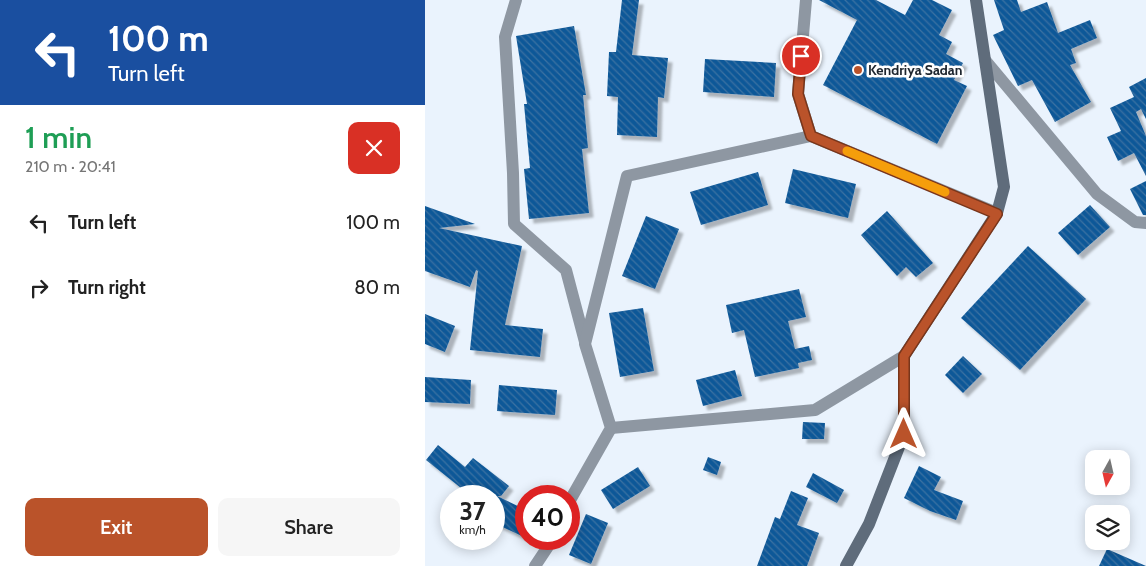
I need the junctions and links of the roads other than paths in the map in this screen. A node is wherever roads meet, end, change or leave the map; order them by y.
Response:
1 (516, 0) edge
2 (806, 0) edge
3 (976, 0) edge
4 (985, 60) junction
5 (811, 136) junction
6 (997, 214) junction
7 (1146, 223) edge
8 (585, 344) junction
9 (904, 356) junction
10 (611, 428) junction
11 (579, 485) edge
12 (546, 550) edge
13 (535, 566) edge
14 (847, 566) edge

1 - 8 street
2 - 5 street
3 - 4 street
4 - 6 street
4 - 7 street
5 - 6 street
5 - 8 street
6 - 9 street
8 - 10 street
9 - 10 street
9 - 14 street
10 - 11 street
12 - 13 street

